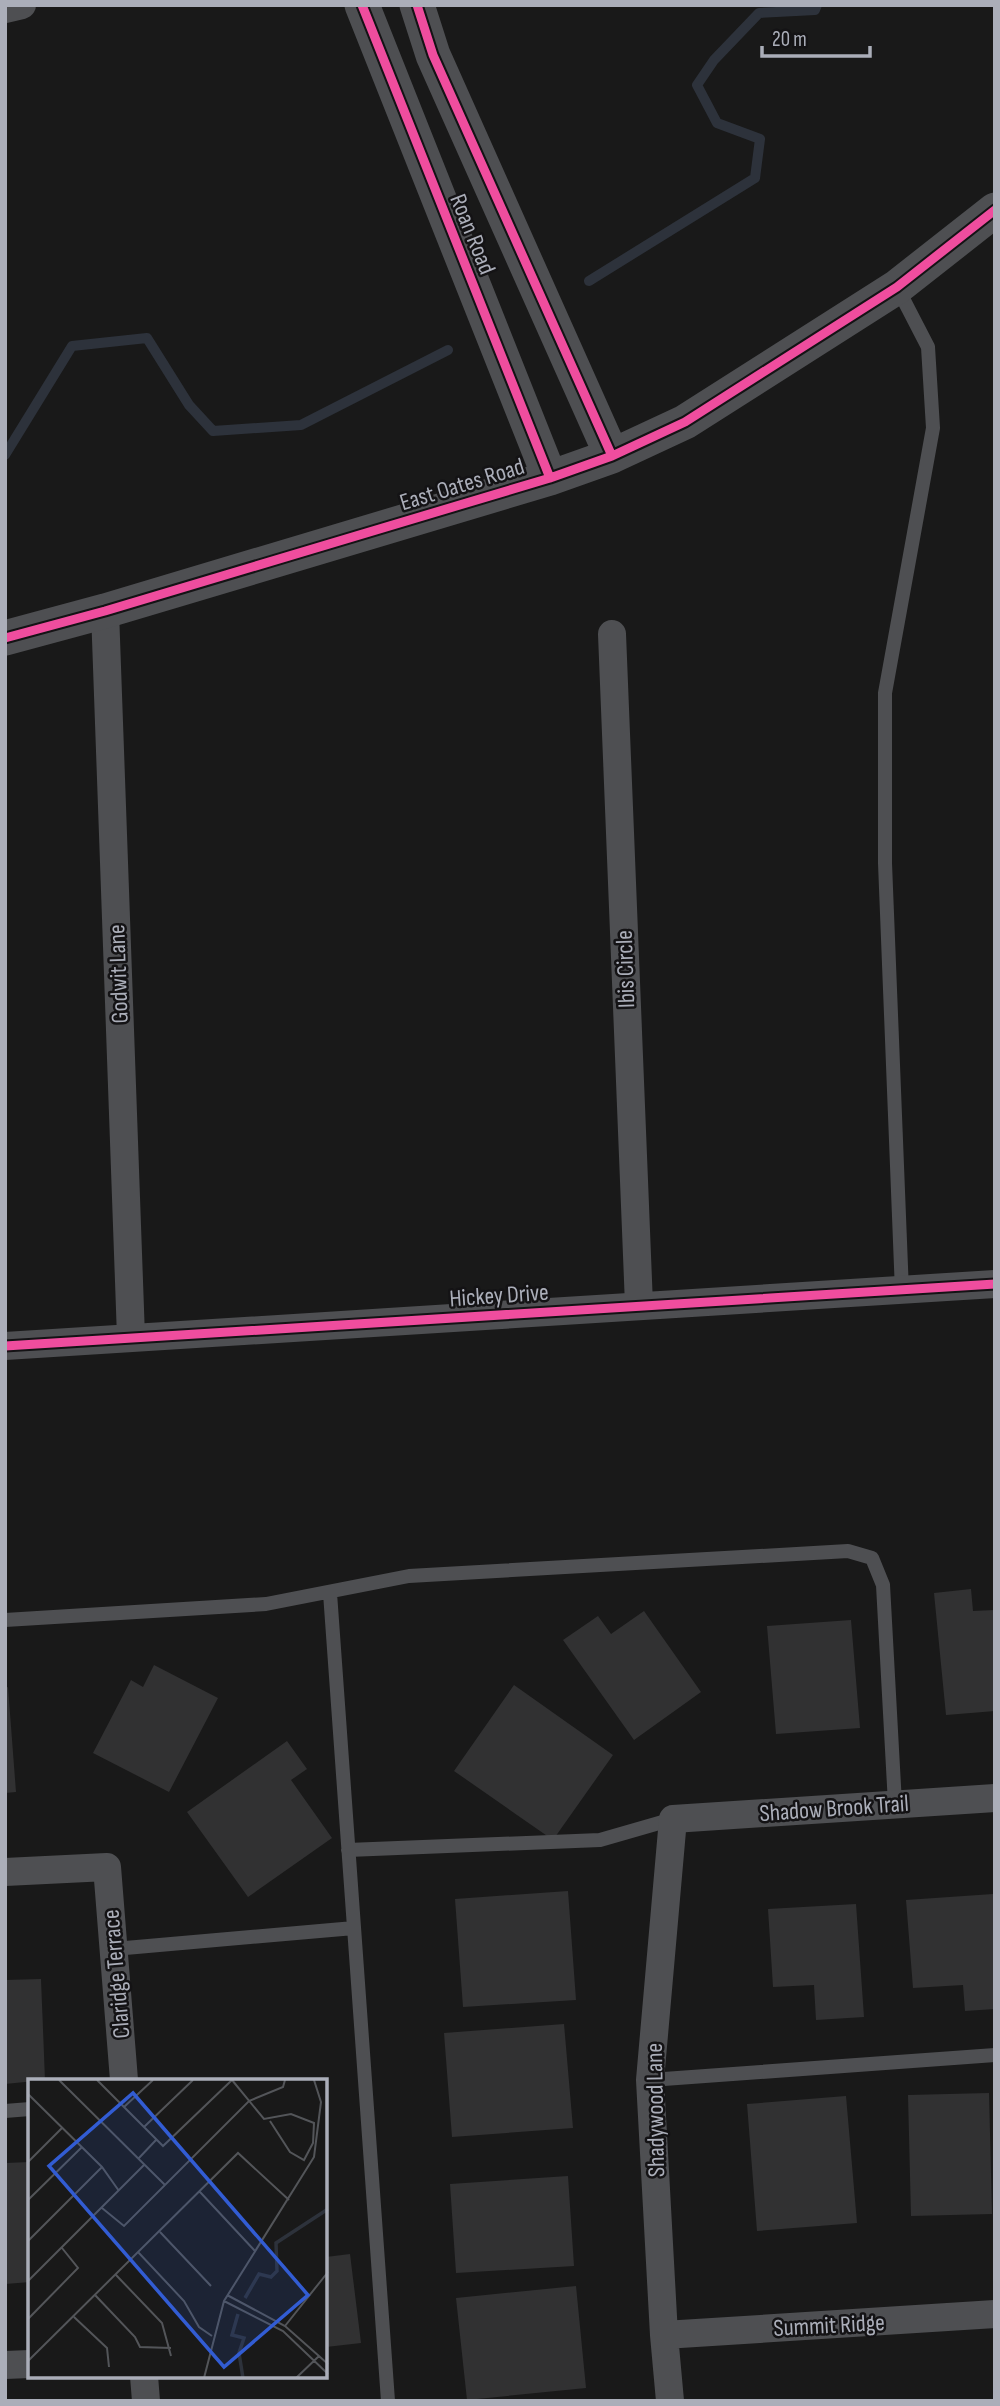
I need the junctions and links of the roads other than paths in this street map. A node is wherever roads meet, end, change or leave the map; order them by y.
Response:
1 (22, 5) edge
2 (362, 5) edge
3 (417, 5) edge
4 (5, 9) edge
5 (995, 210) edge
6 (897, 287) junction
7 (612, 456) junction
8 (550, 478) junction
9 (106, 611) junction
10 (612, 634) dead end
11 (5, 638) edge
12 (995, 1284) edge
13 (902, 1292) junction
14 (639, 1305) junction
15 (131, 1337) junction
16 (5, 1346) edge
17 (330, 1593) junction
18 (5, 1620) edge
19 (995, 1798) edge
20 (895, 1804) junction
21 (673, 1819) junction
22 (348, 1850) junction
23 (5, 1872) edge
24 (354, 1928) junction
25 (114, 1949) junction
26 (995, 2056) edge
27 (124, 2079) edge
28 (650, 2080) junction
29 (28, 2109) edge
30 (5, 2111) edge
31 (995, 2314) edge
32 (664, 2335) junction
33 (28, 2364) edge
34 (5, 2365) edge
35 (144, 2378) edge
36 (146, 2401) edge
37 (388, 2401) edge
38 (670, 2401) edge

1 - 4 street
2 - 8 street, Roan Road
3 - 7 street, Roan Road
5 - 6 street, East Oates Road
6 - 7 street, East Oates Road
6 - 13 lane
7 - 8 street, East Oates Road
8 - 9 street, East Oates Road
9 - 11 street, East Oates Road
9 - 15 street, Godwit Lane
10 - 14 street, Ibis Circle
12 - 13 street, Hickey Drive
13 - 14 street, Hickey Drive
14 - 15 street, Hickey Drive
15 - 16 street, Hickey Drive
17 - 18 lane
17 - 20 lane
17 - 22 lane
19 - 20 street, Shadow Brook Trail
20 - 21 street, Shadow Brook Trail
21 - 22 lane
21 - 28 street, Shadywood Lane
22 - 24 lane
23 - 25 street, Claridge Terrace
24 - 25 lane
24 - 37 lane
25 - 27 street, Claridge Terrace
26 - 28 lane
28 - 32 street, Shadywood Lane
29 - 30 lane
31 - 32 street, Summit Ridge
32 - 38 street, Shadywood Lane
33 - 34 street
35 - 36 street

